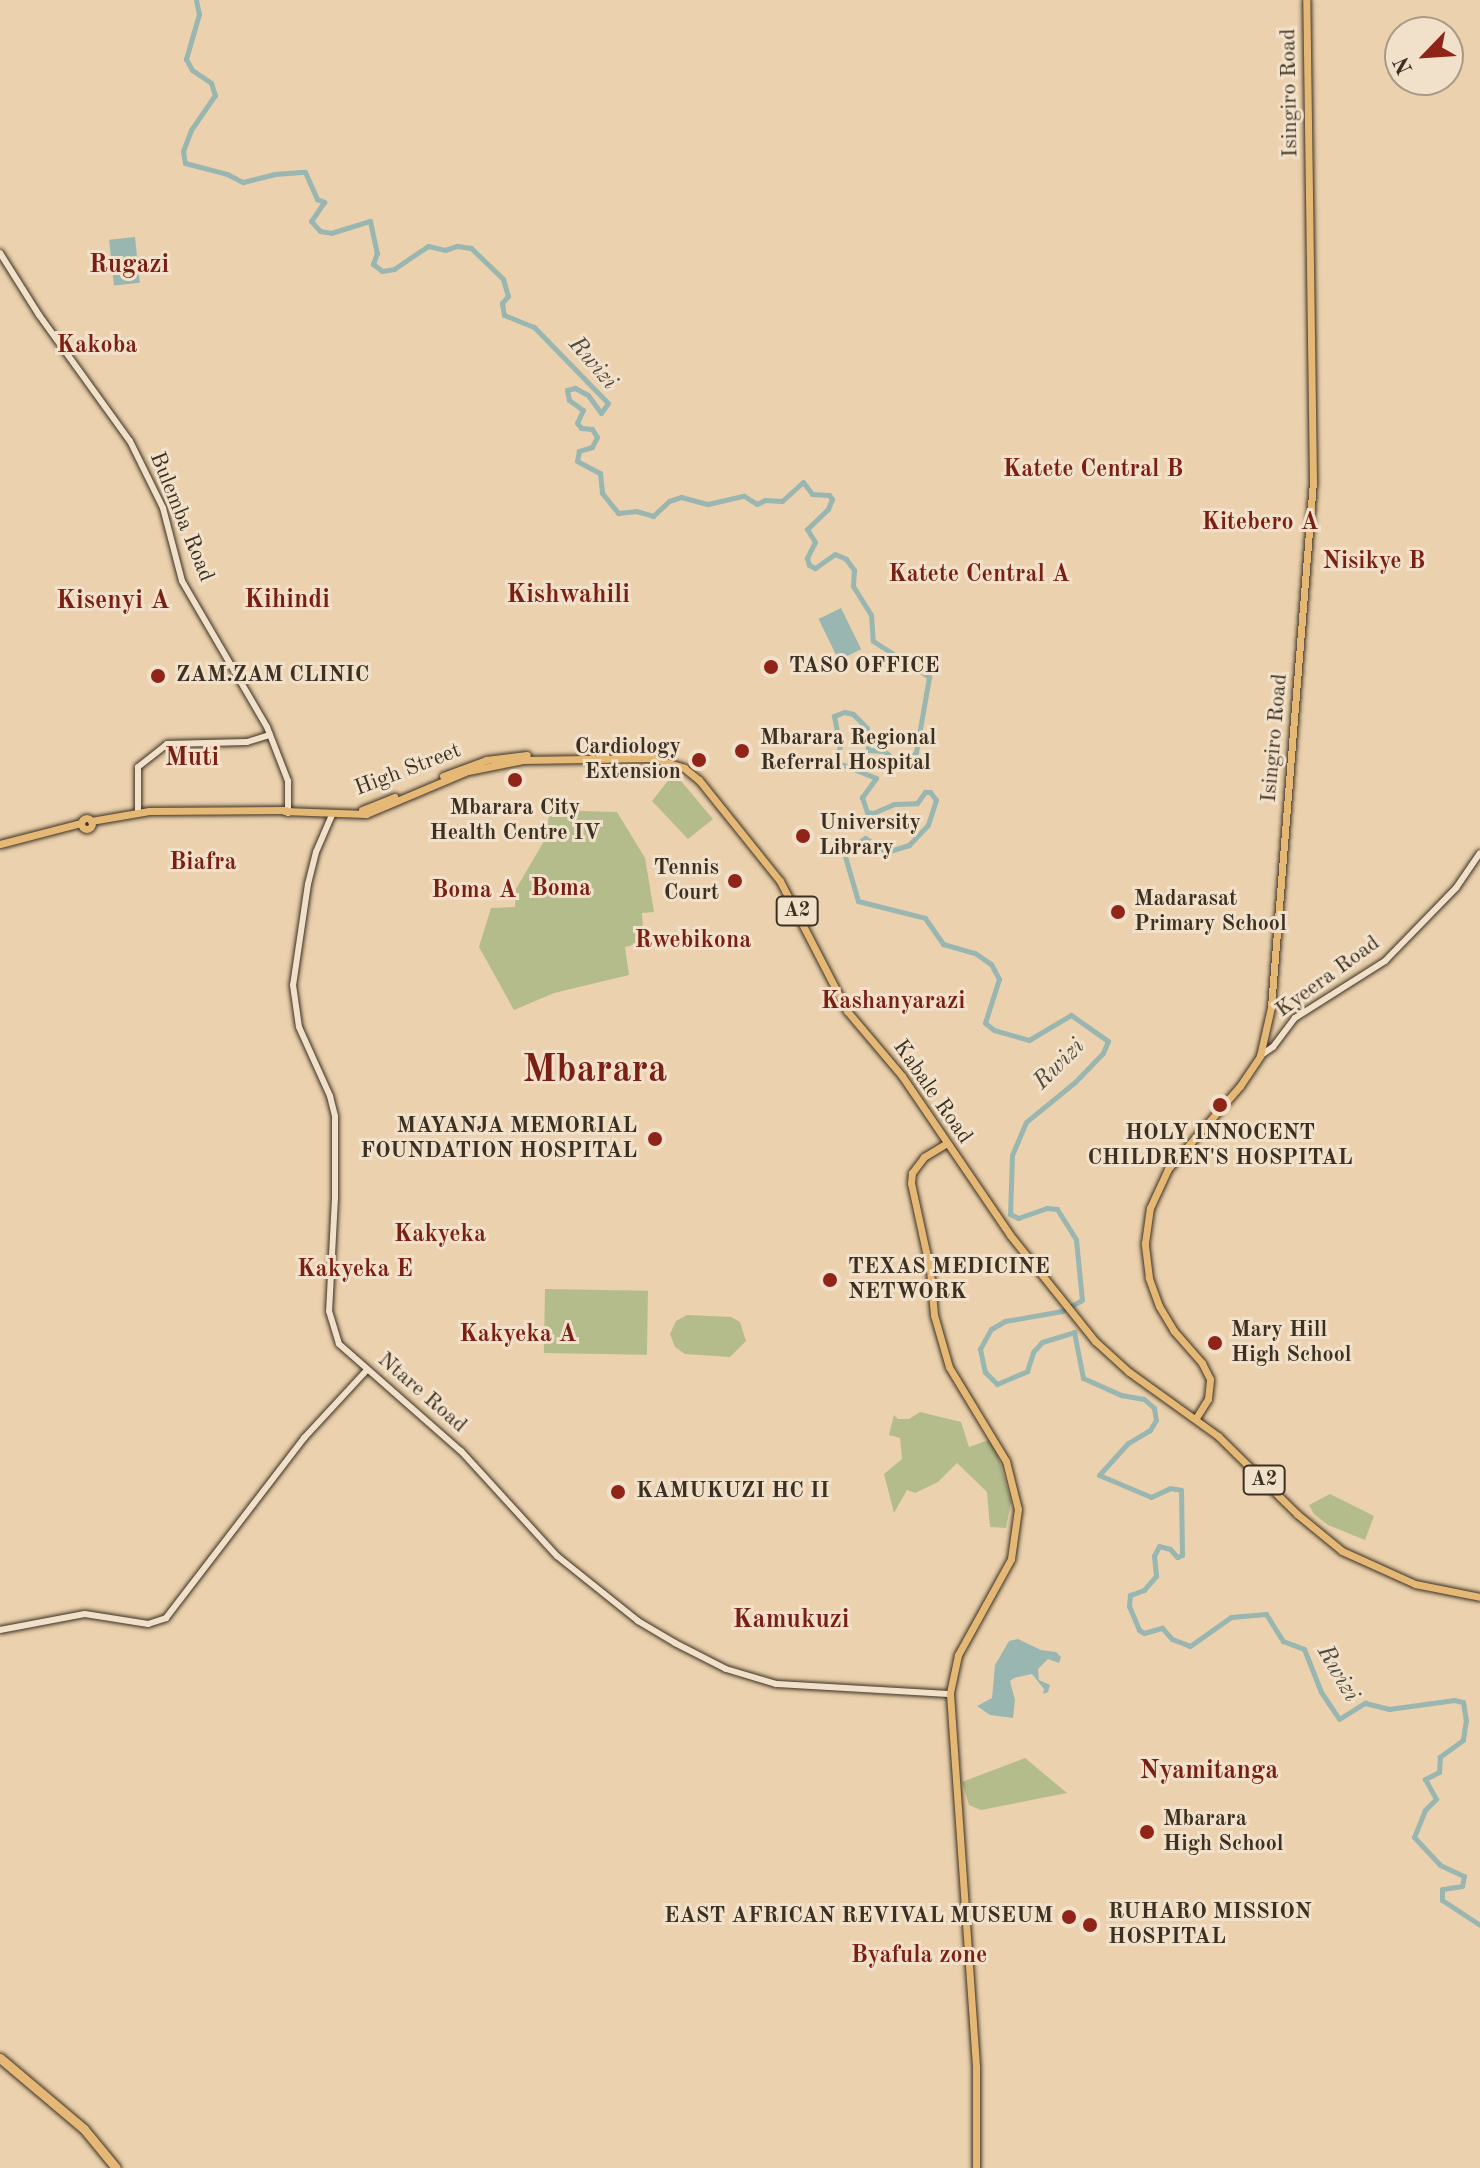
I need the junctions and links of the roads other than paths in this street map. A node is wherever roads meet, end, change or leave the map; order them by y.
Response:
1 (1306, 0) edge
2 (0, 253) edge
3 (270, 735) junction
4 (591, 758) joint
5 (287, 811) junction
6 (138, 812) junction
7 (350, 813) junction
8 (332, 815) junction
9 (0, 844) edge
10 (1480, 853) edge
11 (1260, 1056) junction
12 (947, 1143) junction
13 (917, 1217) junction
14 (367, 1370) junction
15 (1196, 1418) junction
16 (1480, 1597) edge
17 (0, 1630) edge
18 (950, 1694) junction
19 (0, 2061) edge
20 (115, 2168) edge
21 (976, 2168) edge

1 - 11 main road, Isingiro Road
2 - 3 main road, Bulemba Road
3 - 5 main road, Bulemba Road
3 - 6 main road
4 - 7 main road, High Street / A2
4 - 12 main road, Kabale Road / A2
5 - 6 main road, High Street / A2
5 - 7 main road, High Street / A2
5 - 8 main road, High Street / A2
6 - 9 main road, High Street / A2
7 - 8 main road, High Street / A2
8 - 14 main road, Ntare Road
10 - 11 main road, Kyeera Road
11 - 15 main road, Isingiro Road
12 - 13 main road
12 - 13 main road
12 - 15 main road, Kabale Road / A2
13 - 18 main road
14 - 17 main road
14 - 18 main road, Ntare Road
15 - 16 main road, A2
18 - 21 main road
19 - 20 highway

